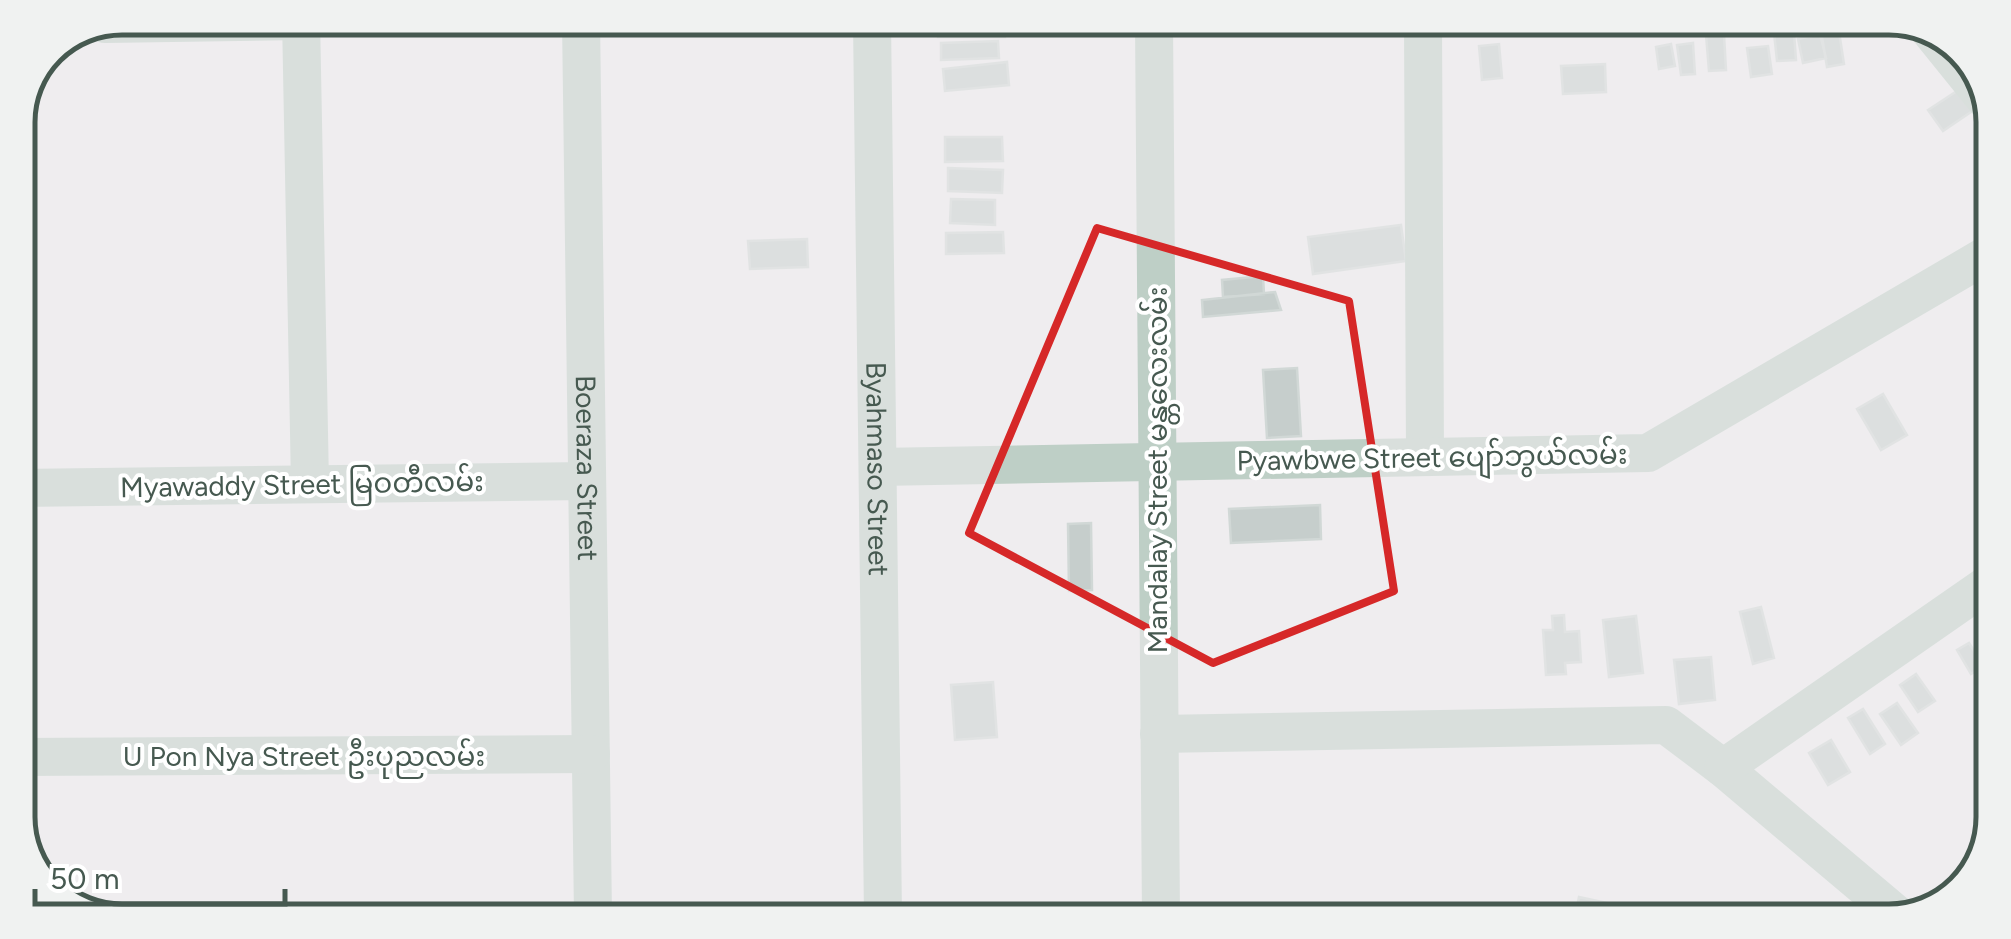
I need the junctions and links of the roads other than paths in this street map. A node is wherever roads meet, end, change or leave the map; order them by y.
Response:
1 (302, 35) edge
2 (581, 35) edge
3 (872, 35) edge
4 (1154, 35) edge
5 (1423, 35) edge
6 (1976, 261) edge
7 (1425, 457) junction
8 (1157, 462) junction
9 (878, 467) junction
10 (587, 481) junction
11 (310, 484) junction
12 (35, 488) edge
13 (1976, 592) edge
14 (1159, 734) junction
15 (590, 754) junction
16 (35, 758) edge
17 (1723, 768) junction
18 (592, 904) edge
19 (883, 904) edge
20 (1161, 904) edge
21 (1884, 904) edge

1 - 11 street
2 - 10 street, Boeraza Street
3 - 9 street, Byahmaso Street
4 - 8 street, Mandalay Street မန္တလေးလမ်း
5 - 7 street
6 - 7 street, Pyawbwe Street ပျော်ဘွယ်လမ်း
7 - 8 street, Pyawbwe Street ပျော်ဘွယ်လမ်း
8 - 9 street, Pyawbwe Street ပျော်ဘွယ်လမ်း
8 - 14 street, Mandalay Street မန္တလေးလမ်း
9 - 19 street, Byahmaso Street
10 - 11 street, Myawaddy Street မြဝတီလမ်း
10 - 15 street, Boeraza Street
11 - 12 street, Myawaddy Street မြဝတီလမ်း
13 - 17 street
14 - 17 street
14 - 20 street, Mandalay Street မန္တလေးလမ်း
15 - 16 street, U Pon Nya Street ဦးပုညလမ်း
15 - 18 street, Boeraza Street
17 - 21 street

